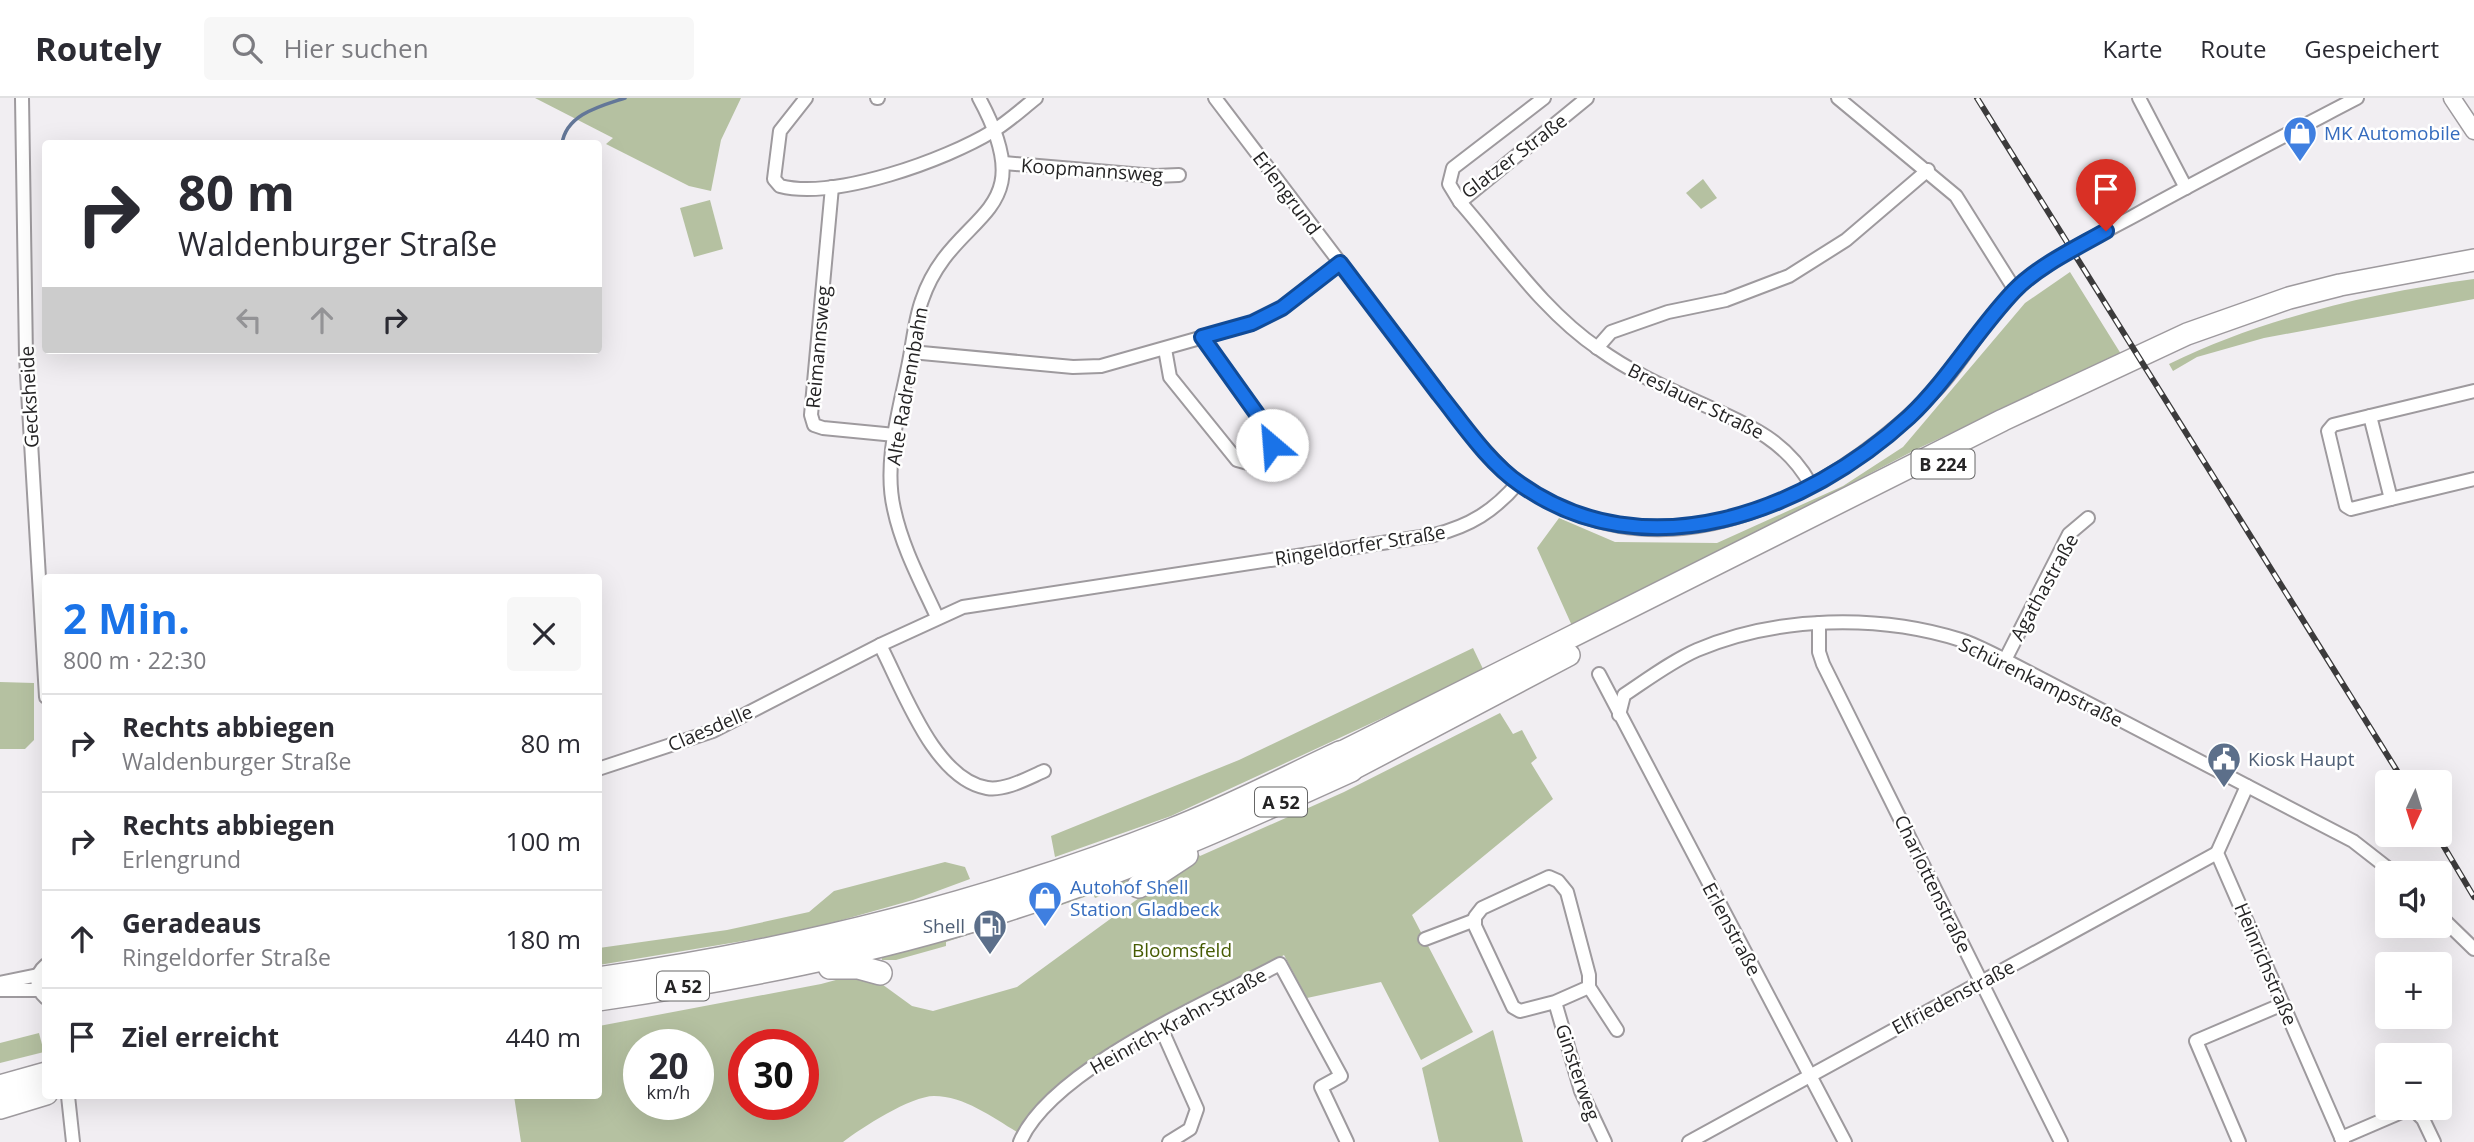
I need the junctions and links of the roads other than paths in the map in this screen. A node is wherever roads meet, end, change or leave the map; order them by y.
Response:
1 (22, 98) edge
2 (806, 98) edge
3 (979, 98) edge
4 (1036, 98) edge
5 (1214, 98) edge
6 (1544, 98) edge
7 (1587, 98) edge
8 (1838, 98) edge
9 (2139, 98) edge
10 (2357, 98) edge
11 (2452, 98) edge
12 (993, 131) junction
13 (2474, 131) edge
14 (1004, 163) junction
15 (1928, 170) junction
16 (1179, 175) dead end
17 (832, 187) junction
18 (2186, 188) junction
19 (1460, 202) junction
20 (2474, 260) edge
21 (1340, 263) junction
22 (2474, 272) edge
23 (2015, 290) junction
24 (1202, 337) junction
25 (1597, 348) junction
26 (1165, 349) junction
27 (911, 352) junction
28 (2474, 391) edge
29 (2370, 416) junction
30 (895, 435) junction
31 (2474, 478) edge
32 (1518, 484) junction
33 (1811, 485) junction
34 (2391, 499) junction
35 (2088, 517) dead end
36 (937, 617) junction
37 (1819, 623) junction
38 (42, 629) edge
39 (880, 645) junction
40 (2005, 660) junction
41 (1599, 674) dead end
42 (817, 678) joint
43 (1619, 715) junction
44 (1346, 762) junction
45 (602, 768) edge
46 (1044, 771) dead end
47 (2246, 786) junction
48 (1210, 834) junction
49 (2217, 853) junction
50 (2380, 861) edge
51 (1139, 886) dead end
52 (1475, 920) junction
53 (2452, 928) edge
54 (1424, 939) dead end
55 (2474, 949) edge
56 (42, 970) edge
57 (767, 972) junction
58 (880, 973) dead end
59 (602, 978) edge
60 (0, 982) edge
61 (1982, 982) junction
62 (1589, 987) junction
63 (0, 990) edge
64 (42, 994) edge
65 (602, 998) edge
66 (1555, 1002) junction
67 (2283, 1004) junction
68 (1161, 1028) junction
69 (1617, 1030) dead end
70 (42, 1074) edge
71 (1810, 1075) junction
72 (0, 1087) edge
73 (42, 1094) edge
74 (68, 1099) edge
75 (0, 1107) edge
76 (2342, 1140) edge
77 (72, 1142) edge
78 (1020, 1142) edge
79 (1169, 1142) edge
80 (1347, 1142) edge
81 (1605, 1142) edge
82 (1689, 1142) edge
83 (1845, 1142) edge
84 (2061, 1142) edge
85 (2239, 1142) edge
86 (2434, 1142) edge

1 - 38 street, Gecksheide
2 - 17 street
3 - 12 street
4 - 12 street
5 - 21 street, Erlengrund
6 - 19 street, Glatzer Straße
7 - 19 street, Glatzer Straße
8 - 15 street
9 - 18 street
10 - 18 street
11 - 13 street
12 - 14 street
12 - 17 street
14 - 16 street, Koopmannsweg
14 - 27 street, Alte Radrennbahn
15 - 23 street
15 - 25 street
17 - 30 street, Reimannsweg
18 - 23 street
19 - 25 street, Breslauer Straße
20 - 44 highway, B 224
21 - 24 street
21 - 32 street, Erlengrund
22 - 44 highway, B 224
23 - 33 street
24 - 26 street
24 - 26 street
25 - 33 street, Breslauer Straße
26 - 27 street
27 - 30 street, Alte Radrennbahn
28 - 29 street
29 - 34 street
29 - 34 street
30 - 36 street, Alte Radrennbahn
31 - 34 street
32 - 33 street
32 - 36 street, Ringeldorfer Straße
35 - 40 street, Agathastraße
36 - 39 street, Ringeldorfer Straße
37 - 40 street, Schürenkampstraße
37 - 43 street, Schürenkampstraße
37 - 61 street, Charlottenstraße
39 - 42 street, Ringeldorfer Straße
39 - 46 street
40 - 47 street, Schürenkampstraße
41 - 43 street, Erlenstraße
42 - 45 street, Claesdelle
43 - 71 street, Erlenstraße
44 - 48 highway, A 52
44 - 59 highway, A 52
47 - 49 street
47 - 50 street, Schürenkampstraße
48 - 51 highway
48 - 57 highway, A 52
49 - 61 street, Elfriedenstraße
49 - 67 street, Heinrichstraße
52 - 54 street
52 - 62 street
52 - 66 street, Ginsterweg
53 - 55 street
56 - 60 street
56 - 64 street
57 - 58 highway
57 - 65 highway, A 52
61 - 71 street, Elfriedenstraße
61 - 84 street, Charlottenstraße
62 - 66 street, Ginsterweg
62 - 69 street
63 - 64 street
66 - 81 street, Ginsterweg
67 - 76 street, Heinrichstraße
67 - 85 street
68 - 78 street, Heinrich-Krahn-Straße
68 - 79 street
68 - 80 street, Heinrich-Krahn-Straße
70 - 72 highway
71 - 82 street, Elfriedenstraße
71 - 83 street, Erlenstraße
73 - 75 highway
74 - 77 street
76 - 86 street

